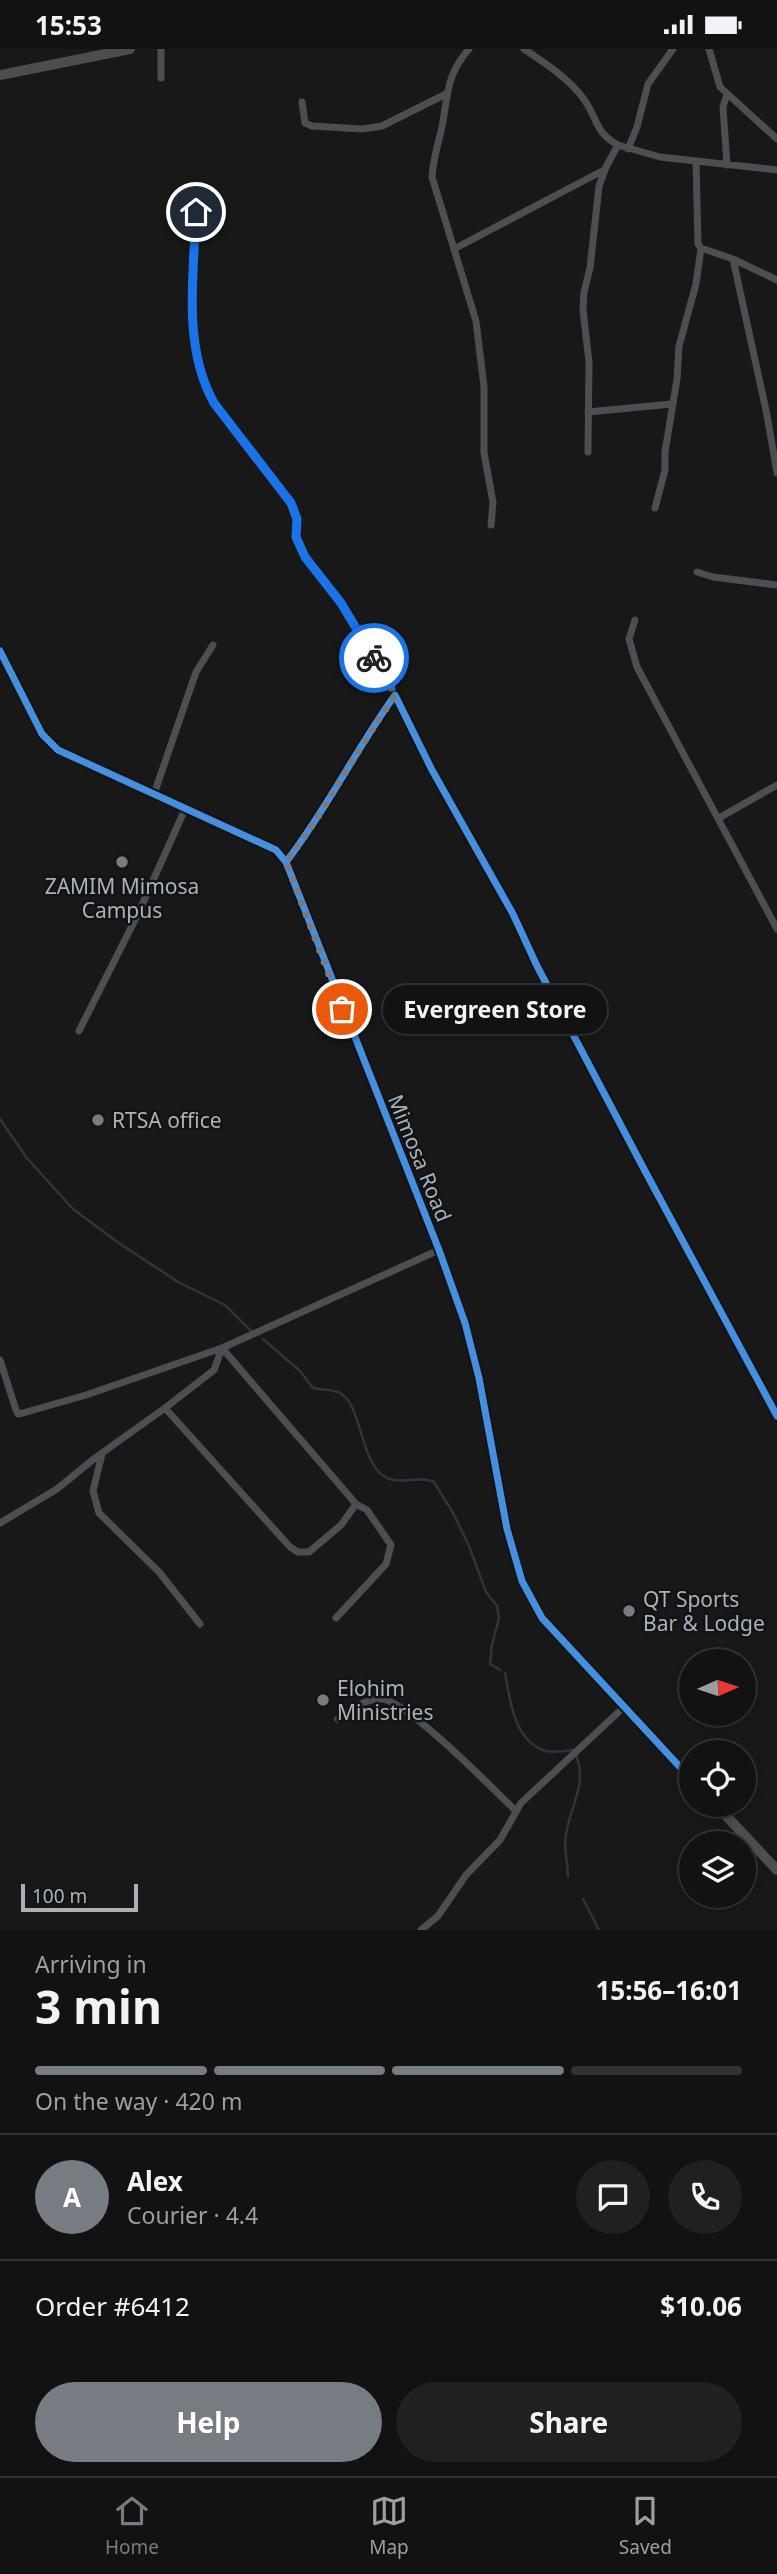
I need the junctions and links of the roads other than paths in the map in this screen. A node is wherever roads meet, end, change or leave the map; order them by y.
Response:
1 (130, 49) edge
2 (161, 49) edge
3 (469, 49) edge
4 (524, 49) edge
5 (673, 49) edge
6 (709, 49) edge
7 (114, 50) edge
8 (0, 75) edge
9 (161, 78) dead end
10 (446, 94) junction
11 (727, 94) junction
12 (302, 102) dead end
13 (777, 139) edge
14 (618, 145) junction
15 (628, 149) junction
16 (696, 161) junction
17 (727, 165) junction
18 (604, 170) junction
19 (777, 170) edge
20 (196, 212) dead end
21 (701, 248) junction
22 (454, 249) junction
23 (733, 259) junction
24 (777, 281) edge
25 (672, 404) junction
26 (588, 412) junction
27 (587, 452) dead end
28 (777, 473) edge
29 (655, 508) dead end
30 (491, 525) dead end
31 (697, 572) dead end
32 (777, 585) edge
33 (635, 620) dead end
34 (213, 645) dead end
35 (0, 651) edge
36 (396, 695) junction
37 (777, 785) edge
38 (154, 794) junction
39 (186, 807) junction
40 (719, 818) junction
41 (286, 862) junction
42 (777, 929) edge
43 (79, 1031) dead end
44 (439, 1250) junction
45 (222, 1347) junction
46 (0, 1360) edge
47 (165, 1408) junction
48 (777, 1416) edge
49 (102, 1454) junction
50 (356, 1504) junction
51 (0, 1523) edge
52 (336, 1618) dead end
53 (200, 1624) dead end
54 (624, 1707) junction
55 (338, 1719) dead end
56 (679, 1766) edge
57 (516, 1811) junction
58 (727, 1817) edge
59 (777, 1870) edge
60 (421, 1930) edge

1 - 7 street
2 - 9 street
3 - 10 street
4 - 14 street
5 - 15 street
6 - 11 street
7 - 8 street
10 - 12 street
10 - 22 street
11 - 13 street
11 - 17 street
14 - 15 street
14 - 18 street
15 - 16 street
16 - 17 street
16 - 21 street
17 - 19 street
18 - 22 street
18 - 26 street
20 - 36 street
21 - 23 street
21 - 25 street
22 - 30 street
23 - 24 street
23 - 28 street
25 - 26 street
25 - 29 street
26 - 27 street
31 - 32 street
33 - 40 street
34 - 38 street
35 - 38 street
36 - 41 street
36 - 48 street
37 - 40 street
38 - 39 street
39 - 41 street
39 - 43 street
40 - 42 street
41 - 44 street, Mimosa Road
44 - 45 street
44 - 54 street, Mimosa Road
45 - 46 street
45 - 47 street
45 - 50 street
47 - 49 street
47 - 50 street
49 - 51 street
49 - 53 street
50 - 52 street
54 - 56 street, Mimosa Road
54 - 57 street
55 - 57 street
57 - 60 street
58 - 59 street

